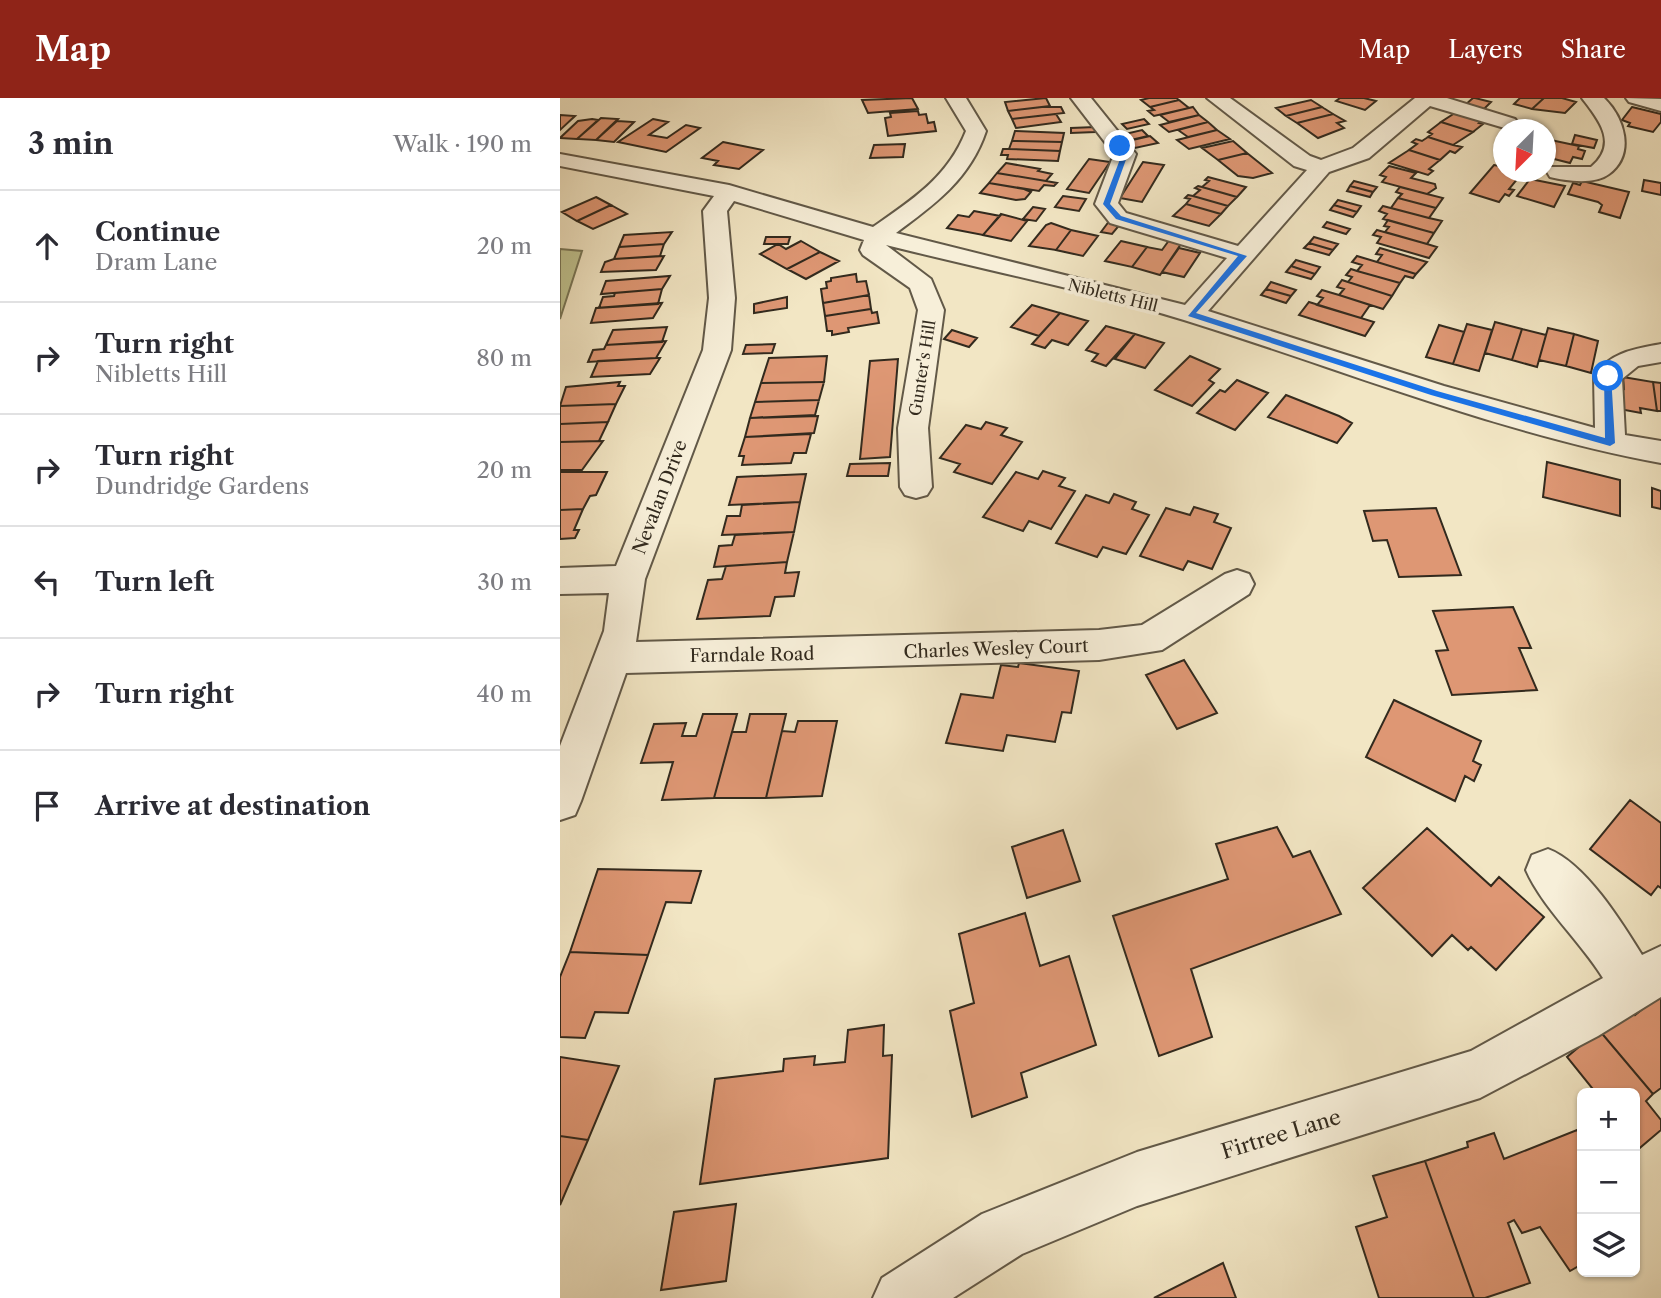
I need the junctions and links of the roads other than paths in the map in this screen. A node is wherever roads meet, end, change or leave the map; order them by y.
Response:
1 (956, 98) edge
2 (1081, 98) edge
3 (1217, 98) edge
4 (1427, 98) edge
5 (1592, 98) edge
6 (1636, 98) edge
7 (1661, 105) edge
8 (1495, 119) edge
9 (560, 160) edge
10 (1321, 167) junction
11 (1558, 172) dead end
12 (729, 192) junction
13 (877, 236) junction
14 (1243, 256) junction
15 (1191, 314) junction
16 (1661, 353) edge
17 (1610, 443) junction
18 (1661, 452) edge
19 (916, 487) dead end
20 (628, 579) junction
21 (560, 581) edge
22 (1237, 584) dead end
23 (893, 652) joint
24 (612, 658) junction
25 (560, 801) edge
26 (1548, 870) dead end
27 (1648, 978) edge
28 (902, 1298) edge

1 - 13 street
2 - 14 street
3 - 10 street
4 - 8 street
4 - 10 street
5 - 11 street
6 - 7 street
9 - 12 street, Nibletts Hill
10 - 14 street
12 - 13 street, Nibletts Hill
12 - 20 street, Nevalan Drive
13 - 15 street, Nibletts Hill
13 - 19 street, Gunter's Hill
14 - 15 street
15 - 17 street, Nibletts Hill
16 - 17 street
17 - 18 street, Nibletts Hill
20 - 21 street
20 - 24 street, Nevalan Drive
22 - 23 street, Charles Wesley Court
23 - 24 street, Farndale Road
24 - 25 street, Nevalan Drive
26 - 27 street
27 - 28 street, Firtree Lane

